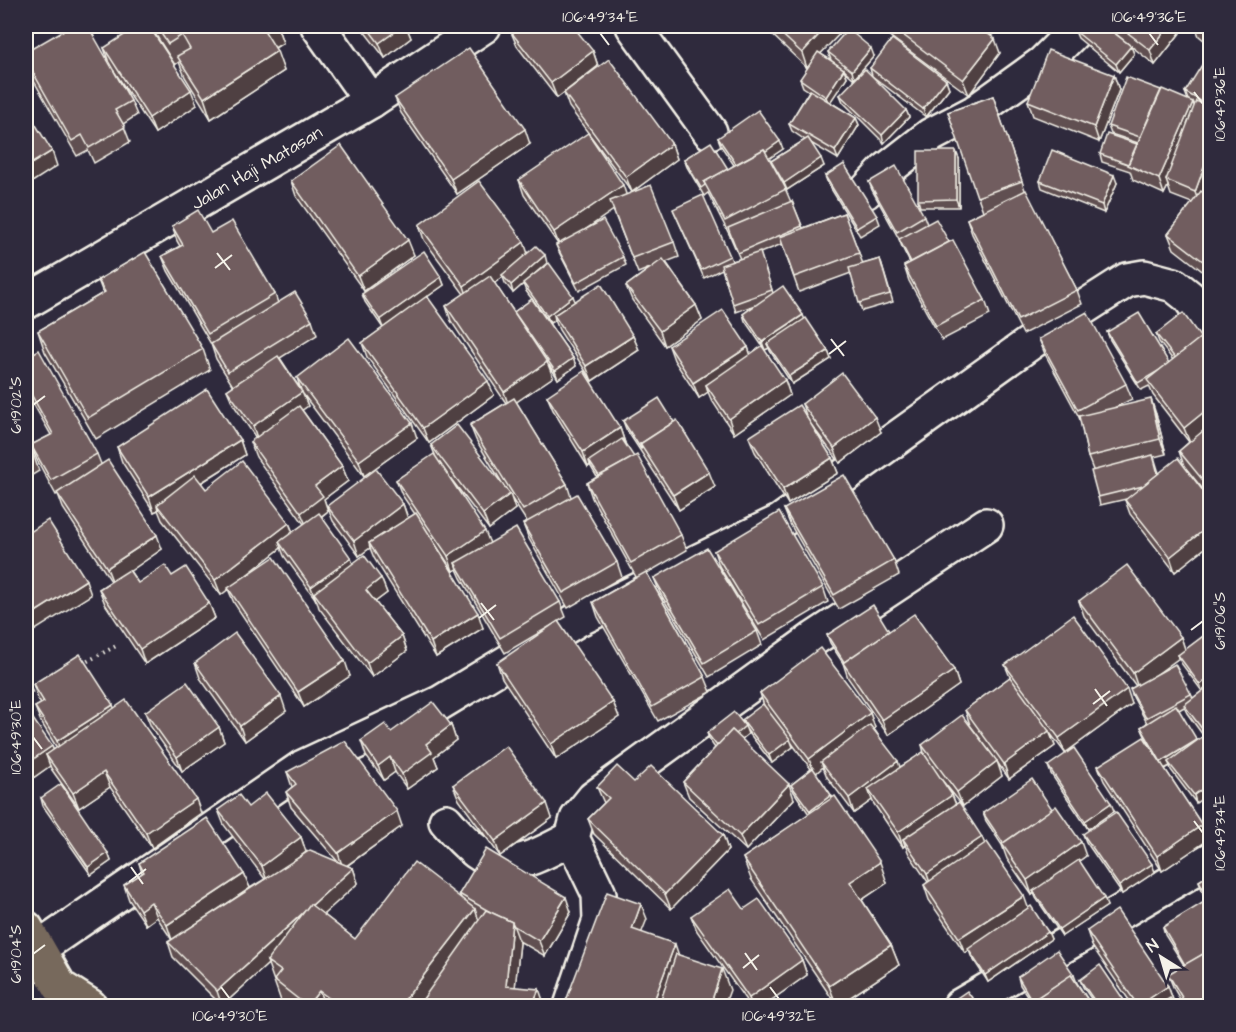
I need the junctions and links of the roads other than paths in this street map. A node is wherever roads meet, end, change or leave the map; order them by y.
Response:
1 (318, 26) edge
2 (484, 26) edge
3 (633, 26) edge
4 (1080, 26) edge
5 (371, 100) junction
6 (710, 132) dead end
7 (865, 192) edge
8 (26, 302) edge
9 (1210, 326) edge
10 (986, 525) dead end
11 (446, 821) dead end
12 (572, 838) junction
13 (1210, 860) edge
14 (32, 939) edge
15 (60, 987) junction
16 (31, 1006) edge
17 (90, 1006) edge
18 (570, 1006) edge
19 (960, 1006) edge

1 - 5 street
2 - 5 street, Jalan Haji Matasan
3 - 6 street
4 - 7 street
5 - 8 street, Jalan Haji Matasan
9 - 14 street
10 - 12 street
11 - 12 street
12 - 18 street
13 - 19 street
14 - 15 main road
15 - 16 street
15 - 17 main road

